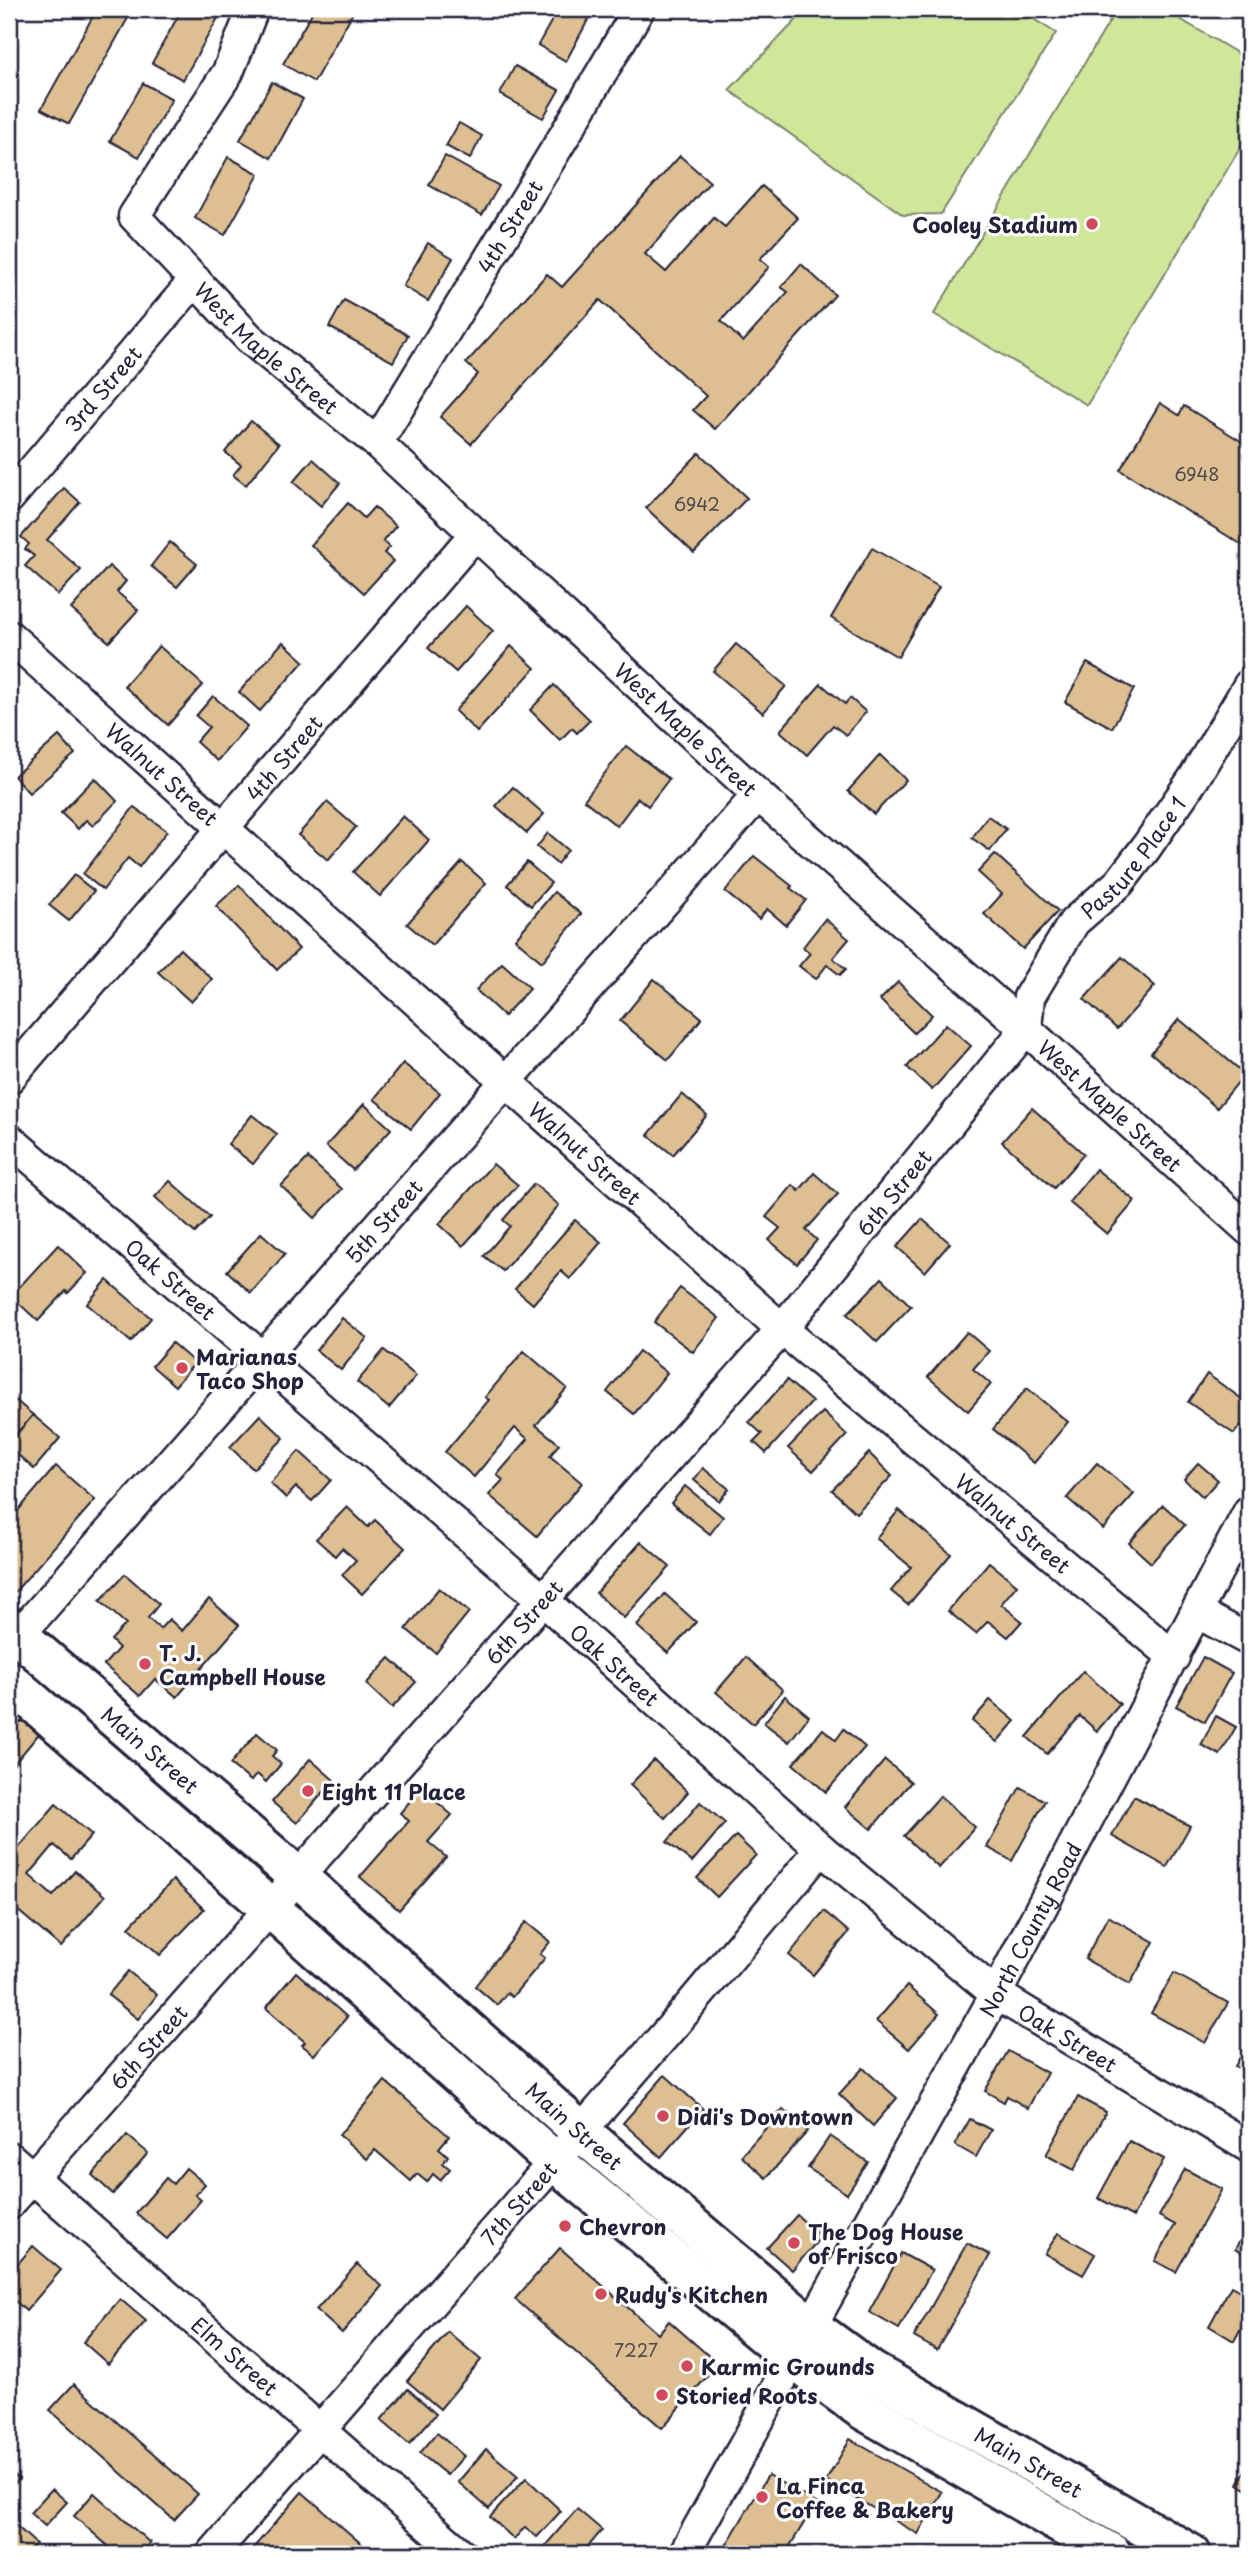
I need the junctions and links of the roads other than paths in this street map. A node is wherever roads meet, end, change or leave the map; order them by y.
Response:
1 (253, 9) edge
2 (639, 9) edge
3 (195, 281) junction
4 (377, 443) junction
5 (9, 498) edge
6 (475, 534) junction
7 (9, 636) edge
8 (1249, 685) edge
9 (758, 795) junction
10 (223, 829) junction
11 (1026, 1029) junction
12 (9, 1078) edge
13 (507, 1080) junction
14 (9, 1139) edge
15 (1249, 1230) edge
16 (782, 1329) junction
17 (263, 1357) junction
18 (1249, 1511) edge
19 (543, 1600) junction
20 (1196, 1612) junction
21 (12, 1636) edge
22 (1249, 1640) edge
23 (1174, 1657) junction
24 (9, 1681) edge
25 (821, 1849) junction
26 (298, 1877) junction
27 (270, 1908) junction
28 (996, 1994) junction
29 (580, 2132) junction
30 (1249, 2147) edge
31 (9, 2157) edge
32 (554, 2161) junction
33 (32, 2178) junction
34 (9, 2204) edge
35 (802, 2343) junction
36 (319, 2430) junction
37 (1028, 2462) junction
38 (1010, 2495) junction
39 (1097, 2546) edge
40 (212, 2554) edge
41 (461, 2554) edge
42 (684, 2554) edge
43 (1150, 2554) edge
44 (1191, 2554) edge

1 - 3 street, West Maple Street
2 - 4 street, 4th Street
3 - 4 street, West Maple Street
3 - 5 street, 3rd Street
4 - 6 street, West Maple Street
6 - 9 street, West Maple Street
6 - 10 street, 4th Street
7 - 10 street, Walnut Street
8 - 11 street, Pasture Place 1
9 - 11 street, West Maple Street
9 - 13 street, 5th Street
10 - 12 street, 4th Street
10 - 13 street, Walnut Street
11 - 15 street, West Maple Street
11 - 16 street, 6th Street
13 - 16 street, Walnut Street
13 - 17 street, 5th Street
14 - 17 street, Oak Street
16 - 19 street, 6th Street
16 - 23 street, Walnut Street
17 - 19 street, Oak Street
17 - 21 street, 5th Street
18 - 20 street, North County Road
19 - 25 street, Oak Street
19 - 26 street, 6th Street
20 - 22 street
20 - 23 street, North County Road
21 - 26 main road, Main Street
23 - 28 street, North County Road
24 - 27 main road, Main Street
25 - 28 street, Oak Street
25 - 29 street, 7th Street
26 - 27 street, 6th Street
26 - 29 main road, Main Street
27 - 32 main road, Main Street
27 - 33 street, 6th Street
28 - 30 street, Oak Street
28 - 35 street, North County Road
29 - 32 street, 7th Street
29 - 35 main road, Main Street
31 - 33 street, Elm Street
32 - 35 main road, Main Street
32 - 36 street, 7th Street
33 - 34 street, 6th Street
33 - 36 street, Elm Street
35 - 37 main road, Main Street
35 - 38 main road, Main Street
35 - 42 street, North County Road
36 - 40 street, 7th Street
36 - 41 street, Elm Street
37 - 38 main road
37 - 44 main road, Main Street
38 - 39 main road, Main Street
39 - 43 main road

